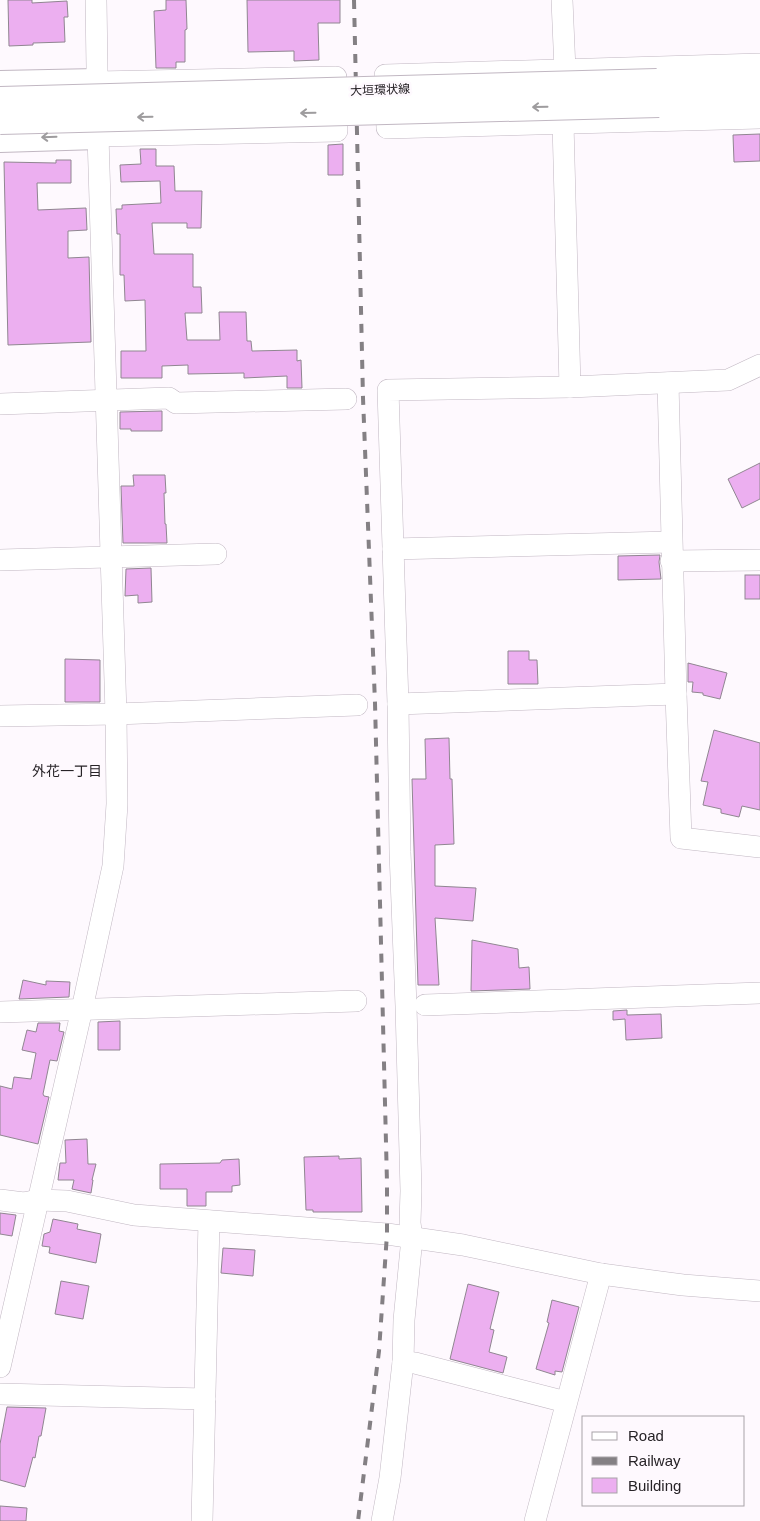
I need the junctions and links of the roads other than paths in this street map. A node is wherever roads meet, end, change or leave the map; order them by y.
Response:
1 (96, 0) edge
2 (562, 0) edge
3 (760, 64) edge
4 (565, 70) junction
5 (760, 78) edge
6 (97, 82) junction
7 (0, 84) edge
8 (658, 93) junction
9 (0, 100) edge
10 (760, 102) edge
11 (760, 118) edge
12 (0, 121) edge
13 (563, 123) junction
14 (98, 136) junction
15 (0, 139) edge
16 (760, 365) edge
17 (668, 383) junction
18 (570, 387) junction
19 (346, 399) dead end
20 (107, 401) junction
21 (0, 404) edge
22 (393, 549) junction
23 (671, 552) junction
24 (216, 554) dead end
25 (111, 556) junction
26 (0, 560) edge
27 (760, 560) edge
28 (676, 694) junction
29 (398, 704) junction
30 (357, 705) dead end
31 (116, 714) junction
32 (0, 716) edge
33 (760, 847) edge
34 (760, 993) edge
35 (356, 1001) dead end
36 (425, 1005) dead end
37 (82, 1009) junction
38 (0, 1012) edge
39 (0, 1200) edge
40 (38, 1200) junction
41 (209, 1221) junction
42 (412, 1238) junction
43 (601, 1274) junction
44 (760, 1291) edge
45 (403, 1362) junction
46 (0, 1367) edge
47 (0, 1394) edge
48 (204, 1399) junction
49 (566, 1402) junction
50 (202, 1521) edge
51 (382, 1521) edge
52 (535, 1521) edge

1 - 6 street
2 - 4 street
3 - 4 street
4 - 13 street
5 - 8 main road, 大垣環状線
6 - 7 main road
6 - 14 street
6 - 14 street
8 - 9 main road, 大垣環状線, bridge
8 - 10 main road, 大垣環状線
8 -> 12 main road, 大垣環状線, bridge
11 - 13 street
13 - 18 street
14 -> 15 main road
14 - 20 street
16 - 17 street
17 - 18 street
17 - 23 street
18 - 22 street
19 - 20 street
20 - 21 street
20 - 25 street
22 - 23 street
22 - 29 street
23 - 27 street
23 - 28 street
24 - 25 street
25 - 26 street
25 - 31 street
28 - 29 street
28 - 33 street
29 - 42 street
30 - 31 street
31 - 32 street
31 - 37 street
34 - 36 street
35 - 37 street
37 - 38 street
37 - 40 street
39 - 40 street
40 - 41 street
40 - 46 street
41 - 42 street
41 - 48 street
42 - 43 street
42 - 45 street
43 - 44 street
43 - 49 street
45 - 49 street
45 - 51 street
47 - 48 street
48 - 50 street
49 - 52 street

